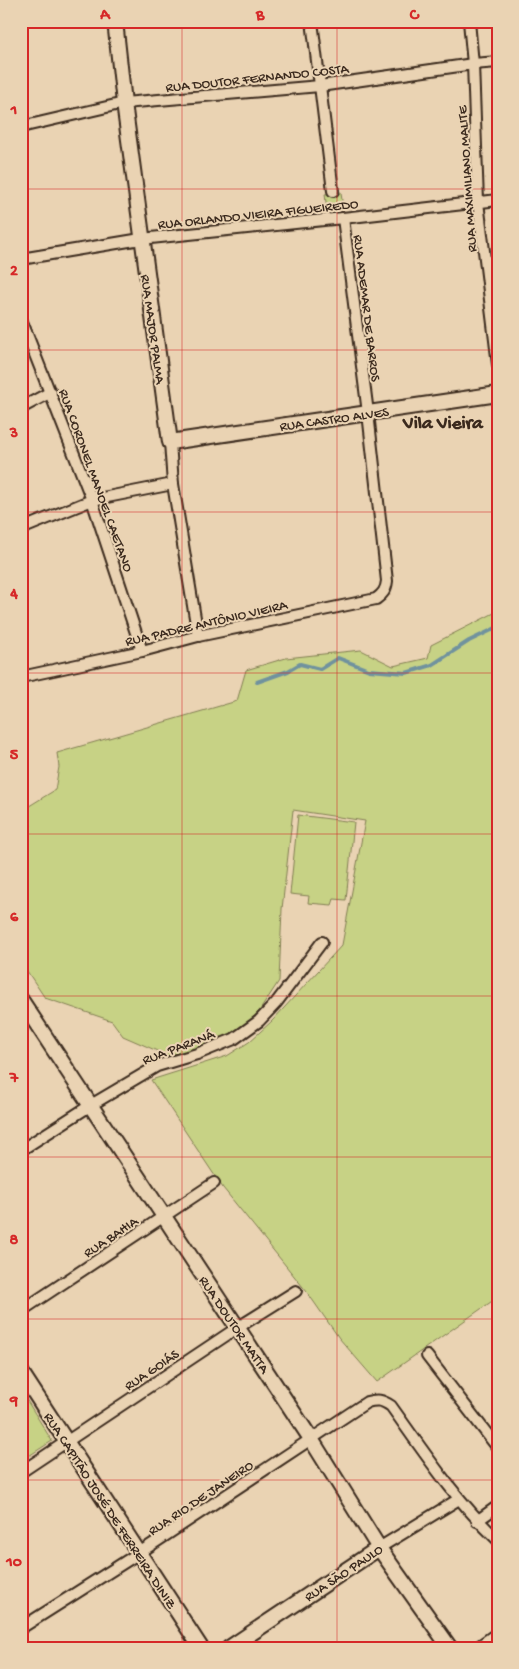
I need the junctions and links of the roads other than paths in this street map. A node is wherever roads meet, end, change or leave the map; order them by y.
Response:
1 (116, 21) edge
2 (312, 21) edge
3 (468, 21) edge
4 (498, 62) edge
5 (473, 64) junction
6 (320, 86) junction
7 (124, 104) junction
8 (21, 127) edge
9 (333, 191) dead end
10 (498, 200) edge
11 (478, 202) junction
12 (343, 218) junction
13 (141, 239) junction
14 (21, 259) edge
15 (21, 319) edge
16 (498, 365) edge
17 (51, 392) junction
18 (498, 394) edge
19 (21, 408) edge
20 (368, 413) junction
21 (170, 442) junction
22 (173, 484) junction
23 (92, 500) junction
24 (21, 529) edge
25 (387, 581) joint
26 (198, 636) junction
27 (142, 651) junction
28 (21, 677) edge
29 (322, 942) dead end
30 (21, 1000) edge
31 (91, 1106) junction
32 (21, 1150) edge
33 (214, 1183) dead end
34 (164, 1216) junction
35 (296, 1291) dead end
36 (21, 1311) edge
37 (237, 1328) junction
38 (427, 1356) dead end
39 (21, 1372) edge
40 (311, 1439) junction
41 (66, 1442) junction
42 (498, 1448) edge
43 (21, 1472) edge
44 (459, 1498) junction
45 (498, 1506) edge
46 (477, 1521) junction
47 (498, 1540) edge
48 (379, 1548) junction
49 (139, 1553) junction
50 (21, 1628) edge
51 (498, 1635) edge
52 (201, 1648) edge
53 (230, 1648) edge
54 (450, 1648) edge
55 (480, 1648) edge

1 - 7 street, RUA MAJOR PALMA
2 - 6 street
3 - 5 street, RUA MAXIMILIANO MALITE
4 - 5 street, RUA DOUTOR FERNANDO COSTA
5 - 6 street, RUA DOUTOR FERNANDO COSTA
5 - 11 street, RUA MAXIMILIANO MALITE
6 - 7 street, RUA DOUTOR FERNANDO COSTA
6 - 9 street
7 - 8 street, RUA DOUTOR FERNANDO COSTA
7 - 13 street, RUA MAJOR PALMA
10 - 11 street, RUA ORLANDO VIEIRA FIGUEIREDO
11 - 12 street, RUA ORLANDO VIEIRA FIGUEIREDO
11 - 16 street, RUA MAXIMILIANO MALITE
12 - 13 street, RUA ORLANDO VIEIRA FIGUEIREDO
12 - 20 street, RUA ADEMAR DE BARROS
13 - 14 street, RUA ORLANDO VIEIRA FIGUEIREDO
13 - 21 street, RUA MAJOR PALMA
15 - 17 street, RUA CORONEL MANOEL CAETANO
17 - 19 street
17 - 23 street, RUA CORONEL MANOEL CAETANO
18 - 20 street, RUA CASTRO ALVES
20 - 21 street, RUA CASTRO ALVES
20 - 25 street, RUA ADEMAR DE BARROS
21 - 22 street, RUA MAJOR PALMA
22 - 23 street
22 - 26 street, RUA MAJOR PALMA
23 - 24 street
23 - 27 street, RUA CORONEL MANOEL CAETANO
25 - 26 street, RUA PADRE ANTÔNIO VIEIRA
26 - 27 street, RUA PADRE ANTÔNIO VIEIRA
27 - 28 street, RUA PADRE ANTÔNIO VIEIRA
29 - 31 street, RUA PARANÁ
30 - 31 street, RUA DOUTOR MATTA
31 - 32 street, RUA PARANÁ
31 - 34 street, RUA DOUTOR MATTA
33 - 34 street, RUA BAHIA
34 - 36 street, RUA BAHIA
34 - 37 street, RUA DOUTOR MATTA
35 - 37 street, RUA GOIÁS
37 - 40 street, RUA DOUTOR MATTA
37 - 41 street, RUA GOIÁS
38 - 42 street
39 - 41 street, RUA CAPITÃO JOSÉ DE FERREIRA DINIZ
40 - 44 street, RUA RIO DE JANEIRO
40 - 48 street, RUA DOUTOR MATTA
40 - 49 street, RUA RIO DE JANEIRO
41 - 43 street, RUA GOIÁS
41 - 49 street, RUA CAPITÃO JOSÉ DE FERREIRA DINIZ
44 - 46 street
44 - 48 street, RUA SÃO PAULO
45 - 46 street
46 - 47 street
48 - 53 street, RUA SÃO PAULO
48 - 54 street, RUA DOUTOR MATTA
49 - 50 street, RUA RIO DE JANEIRO
49 - 52 street, RUA CAPITÃO JOSÉ DE FERREIRA DINIZ
51 - 55 street

